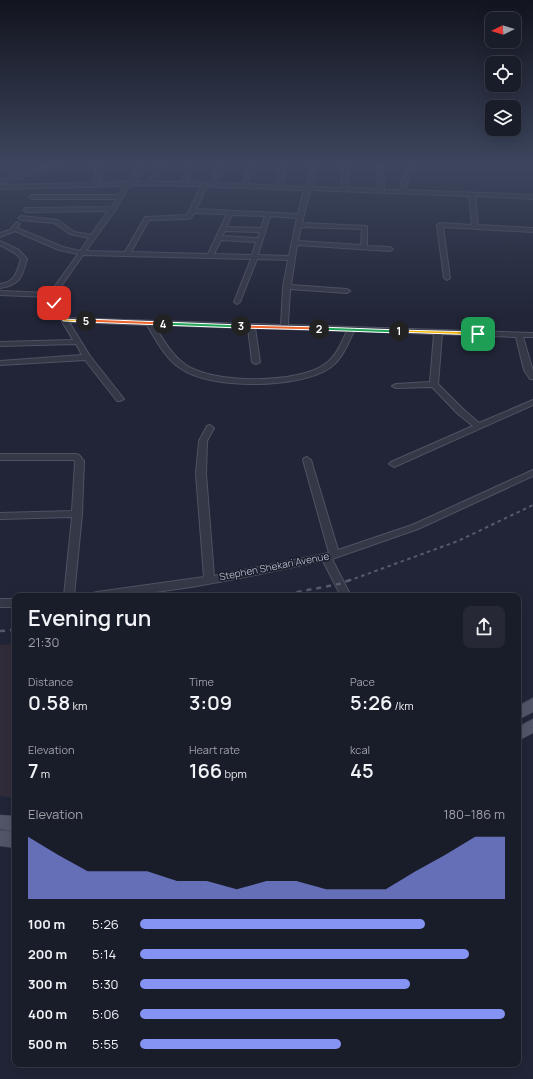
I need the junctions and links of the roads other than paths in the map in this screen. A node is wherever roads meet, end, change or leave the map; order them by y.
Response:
1 (23, 215) edge
2 (64, 215) edge
3 (108, 215) edge
4 (189, 215) edge
5 (229, 215) edge
6 (268, 215) edge
7 (280, 215) edge
8 (474, 215) edge
9 (301, 216) joint
10 (21, 218) junction
11 (57, 222) junction
12 (300, 225) junction
13 (475, 226) junction
14 (14, 229) junction
15 (223, 229) junction
16 (263, 230) junction
17 (533, 230) edge
18 (0, 235) edge
19 (92, 237) junction
20 (219, 238) junction
21 (260, 240) junction
22 (0, 243) edge
23 (294, 243) junction
24 (364, 247) junction
25 (390, 249) dead end
26 (81, 253) junction
27 (127, 254) junction
28 (210, 256) junction
29 (254, 257) junction
30 (290, 258) junction
31 (447, 278) dead end
32 (0, 286) edge
33 (286, 287) junction
34 (348, 292) dead end
35 (0, 293) edge
36 (52, 295) junction
37 (237, 302) dead end
38 (65, 320) junction
39 (149, 323) junction
40 (251, 327) junction
41 (284, 328) junction
42 (351, 330) junction
43 (438, 333) junction
44 (519, 335) junction
45 (533, 336) edge
46 (78, 342) junction
47 (0, 344) edge
48 (87, 357) junction
49 (256, 362) dead end
50 (0, 363) edge
51 (533, 377) edge
52 (434, 384) junction
53 (396, 386) dead end
54 (120, 399) dead end
55 (533, 402) edge
56 (478, 426) junction
57 (210, 428) dead end
58 (0, 457) edge
59 (307, 460) dead end
60 (394, 464) dead end
61 (533, 473) edge
62 (77, 514) junction
63 (0, 516) edge
64 (330, 556) junction
65 (208, 580) junction
66 (69, 593) edge
67 (118, 593) edge
68 (345, 593) edge
69 (0, 603) edge
70 (12, 603) edge
71 (533, 704) edge
72 (521, 712) edge
73 (533, 725) edge
74 (521, 733) edge
75 (0, 822) edge
76 (12, 824) edge
77 (0, 838) edge
78 (12, 840) edge

1 - 10 street
2 - 11 street
3 - 19 street
4 - 27 street
5 - 15 street
6 - 16 street
7 - 9 street
8 - 13 street
9 - 12 street
10 - 11 street
10 - 14 street
11 - 19 street
12 - 23 street
12 - 24 street
13 - 17 street
13 - 31 street
14 - 18 street
14 - 26 street
15 - 16 street
15 - 20 street
16 - 21 street
19 - 26 street
20 - 21 street
20 - 28 street
21 - 29 street
22 - 32 street
23 - 24 street
23 - 30 street
24 - 25 street
26 - 27 street
26 - 36 street
27 - 28 street
28 - 29 street
29 - 30 street
29 - 37 street
30 - 33 street
33 - 34 street
33 - 41 street
35 - 36 street
36 - 38 street
38 - 39 street
38 - 46 street
39 - 40 street
39 - 42 street
40 - 41 street
40 - 49 street
41 - 42 street
42 - 43 street
43 - 44 street
43 - 52 street
44 - 45 street
44 - 51 street
46 - 47 street
46 - 48 street
48 - 50 street
48 - 54 street
52 - 53 street
52 - 56 street
55 - 56 street
56 - 60 street
57 - 65 street
58 - 62 street
59 - 64 street
61 - 64 street, Stephen Shekari Avenue
62 - 63 street
62 - 66 street
64 - 65 street, Stephen Shekari Avenue
64 - 68 street
65 - 67 street, Stephen Shekari Avenue
69 - 70 street
71 - 72 main road
73 - 74 main road
75 - 76 main road
77 - 78 main road

